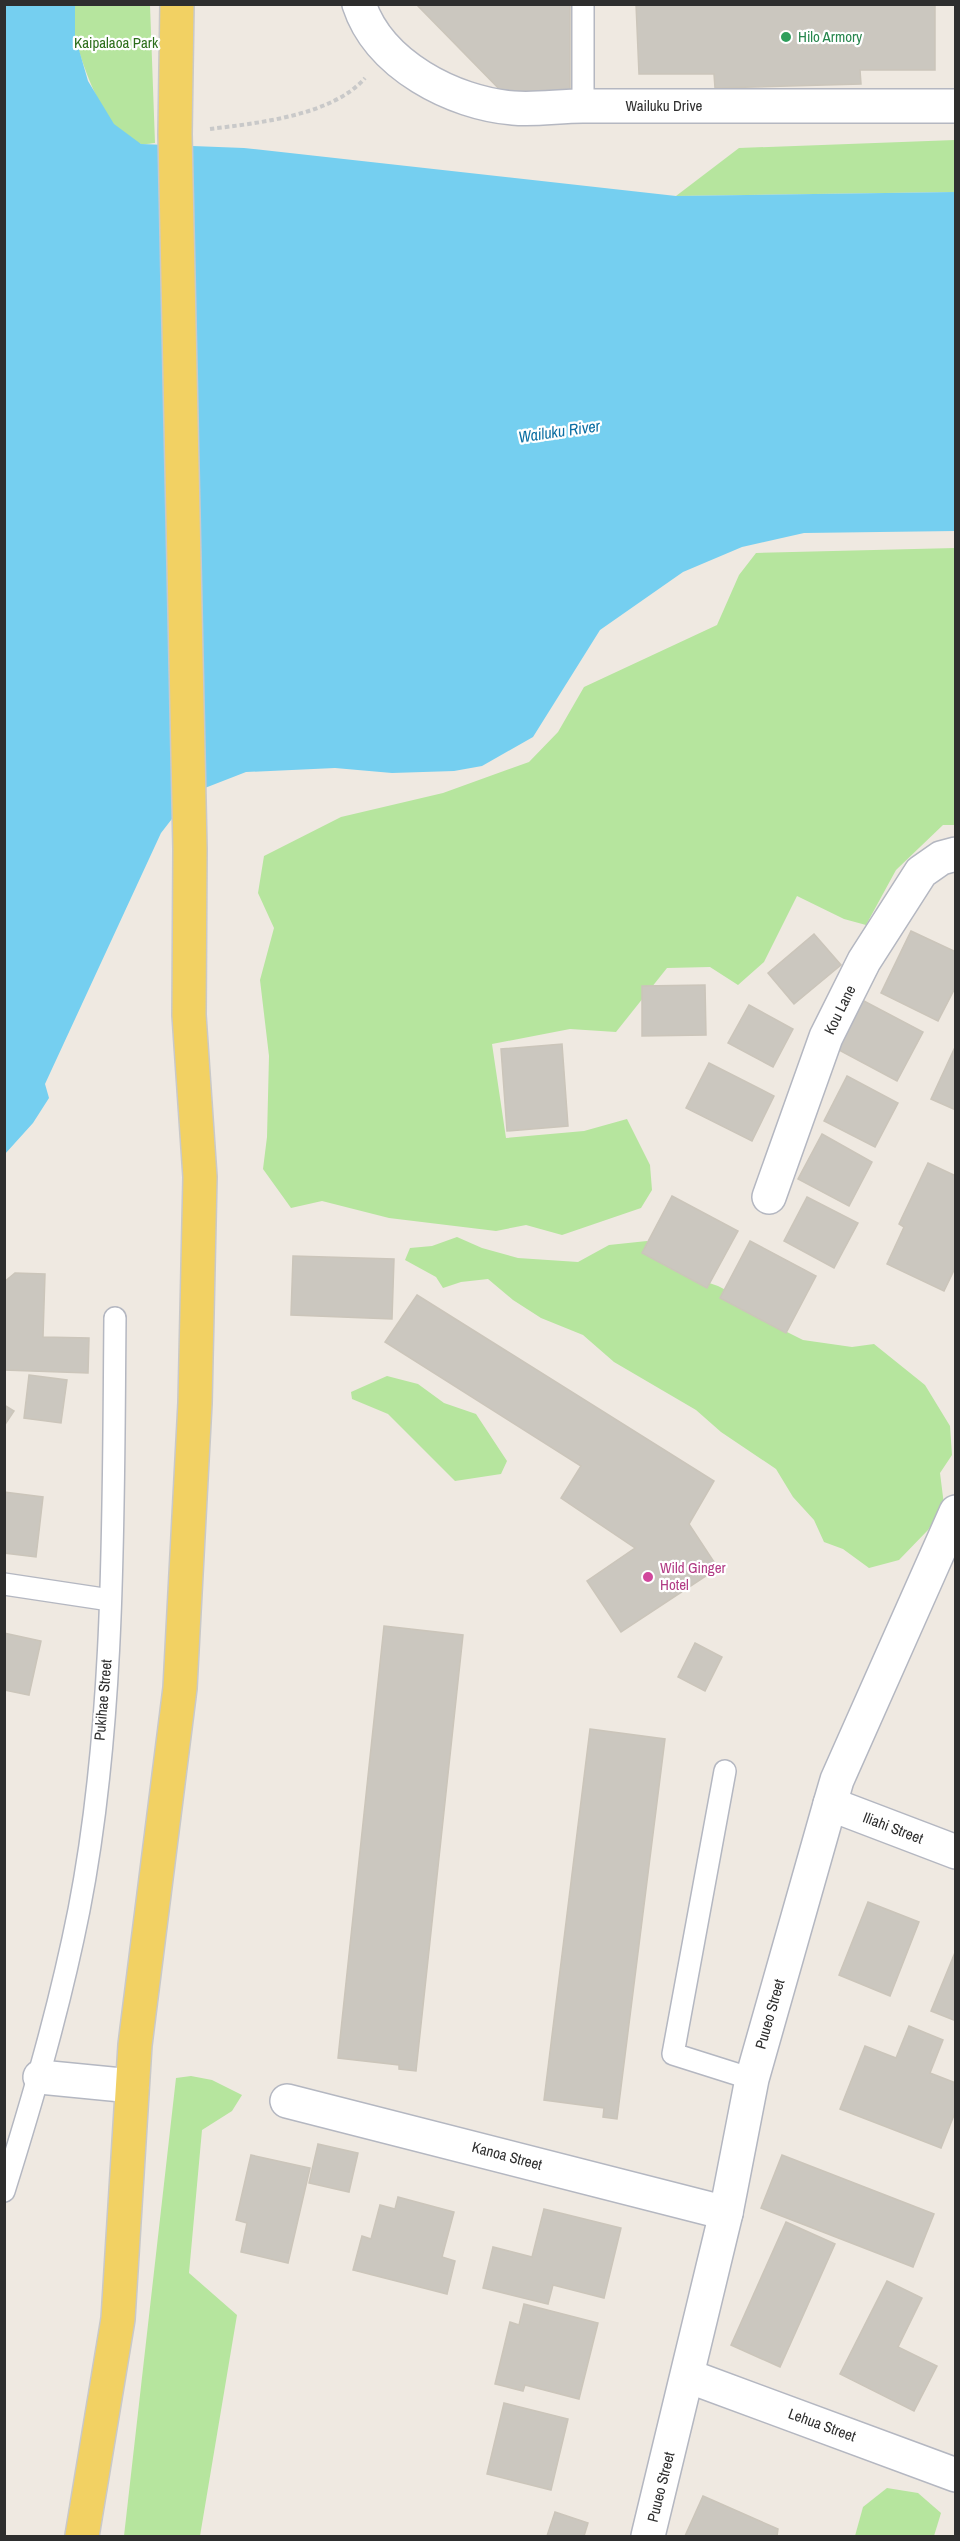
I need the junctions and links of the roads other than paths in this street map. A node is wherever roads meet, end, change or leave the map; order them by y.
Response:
1 (359, 4) edge
2 (583, 4) edge
3 (177, 6) edge
4 (582, 106) junction
5 (956, 106) edge
6 (956, 854) edge
7 (769, 1197) dead end
8 (115, 1318) dead end
9 (956, 1512) edge
10 (4, 1584) edge
11 (110, 1600) junction
12 (725, 1771) dead end
13 (830, 1804) junction
14 (956, 1852) edge
15 (40, 2077) junction
16 (752, 2079) junction
17 (132, 2086) junction
18 (287, 2101) dead end
19 (4, 2191) edge
20 (726, 2213) junction
21 (688, 2376) junction
22 (956, 2475) edge
23 (82, 2536) edge
24 (648, 2536) edge

1 - 4 street, Wailuku Drive
2 - 4 lane
3 - 17 main road
4 - 5 street, Wailuku Drive
6 - 7 street, Kou Lane
8 - 11 lane, Pukihae Street
9 - 13 street, Puueo Street
10 - 11 lane
11 - 15 lane, Pukihae Street
12 - 16 lane
13 - 14 street, Iliahi Street
13 - 16 street, Puueo Street
15 - 17 street
15 - 19 lane, Pukihae Street
16 - 20 street, Puueo Street
17 - 23 main road
18 - 20 street, Kanoa Street
20 - 21 street, Puueo Street
21 - 22 street, Lehua Street
21 - 24 street, Puueo Street

